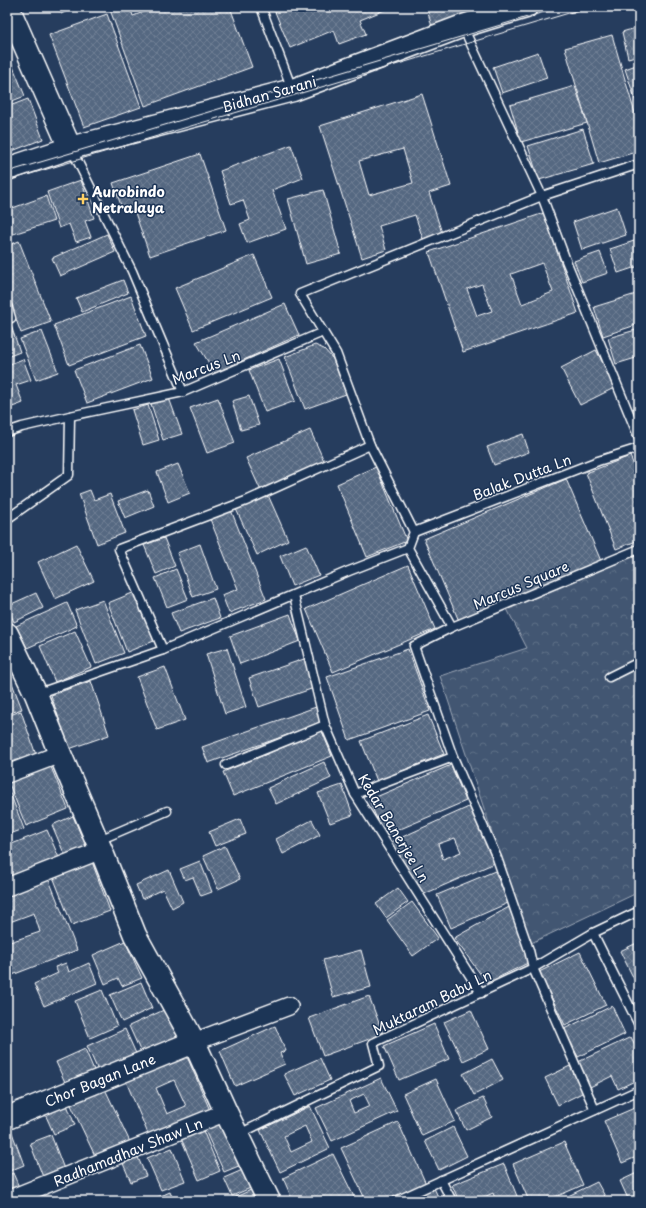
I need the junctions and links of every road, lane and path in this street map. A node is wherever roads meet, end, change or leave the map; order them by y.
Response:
1 (8, 7) edge
2 (261, 7) edge
3 (526, 7) edge
4 (493, 12) edge
5 (463, 26) junction
6 (293, 90) junction
7 (70, 148) junction
8 (639, 164) edge
9 (7, 169) edge
10 (542, 196) junction
11 (7, 305) edge
12 (11, 318) dead end
13 (323, 332) junction
14 (183, 392) junction
15 (70, 416) junction
16 (7, 432) edge
17 (639, 438) edge
18 (370, 445) junction
19 (639, 448) edge
20 (7, 519) edge
21 (414, 532) junction
22 (408, 548) junction
23 (639, 550) edge
24 (294, 595) junction
25 (452, 627) junction
26 (7, 634) edge
27 (163, 650) junction
28 (639, 662) edge
29 (609, 676) dead end
30 (36, 694) junction
31 (325, 725) junction
32 (60, 754) junction
33 (453, 756) junction
34 (226, 765) dead end
35 (7, 774) edge
36 (355, 794) junction
37 (166, 811) dead end
38 (99, 846) junction
39 (7, 887) edge
40 (639, 911) edge
41 (593, 933) junction
42 (533, 968) junction
43 (481, 993) junction
44 (289, 1006) dead end
45 (639, 1025) edge
46 (194, 1042) junction
47 (639, 1090) edge
48 (595, 1110) junction
49 (226, 1112) junction
50 (7, 1118) edge
51 (238, 1135) junction
52 (441, 1180) junction
53 (7, 1200) edge
54 (269, 1201) edge
55 (396, 1201) edge
56 (452, 1201) edge

1 - 7 street
2 - 6 lane
3 - 4 street, Bidhan Sarani
4 - 5 street, Bidhan Sarani
5 - 6 street, Bidhan Sarani
5 - 10 lane
6 - 7 street, Bidhan Sarani
7 - 9 street, Bidhan Sarani
7 - 14 lane
8 - 10 lane
10 - 13 lane
10 - 17 lane
11 - 12 lane
13 - 14 lane, Marcus Ln
13 - 18 lane
14 - 15 lane, Marcus Ln
15 - 16 lane, Marcus Ln
15 - 20 lane
18 - 21 lane
18 - 27 lane
19 - 21 lane, Balak Dutta Ln
21 - 22 lane
22 - 24 lane
22 - 25 lane
23 - 25 lane, Marcus Square
24 - 27 lane
24 - 31 lane, Kedar Banerjee Ln
25 - 33 lane, Marcus Square
26 - 30 street
27 - 30 lane
28 - 29 lane
30 - 32 street
31 - 34 lane
31 - 36 lane, Kedar Banerjee Ln
32 - 35 street
32 - 38 street
33 - 36 lane
33 - 42 lane
36 - 43 lane, Kedar Banerjee Ln
37 - 38 lane
38 - 39 street
38 - 46 street
40 - 41 lane, Muktaram Babu Ln
41 - 42 lane, Muktaram Babu Ln
41 - 45 lane
42 - 43 lane, Muktaram Babu Ln
42 - 48 lane
43 - 51 lane, Muktaram Babu Ln
44 - 46 street
46 - 49 street
46 - 50 street, Chor Bagan Lane
47 - 48 lane
48 - 52 lane
49 - 51 street
49 - 53 street, Radhamadhav Shaw Ln
51 - 54 street
52 - 55 lane
52 - 56 lane

